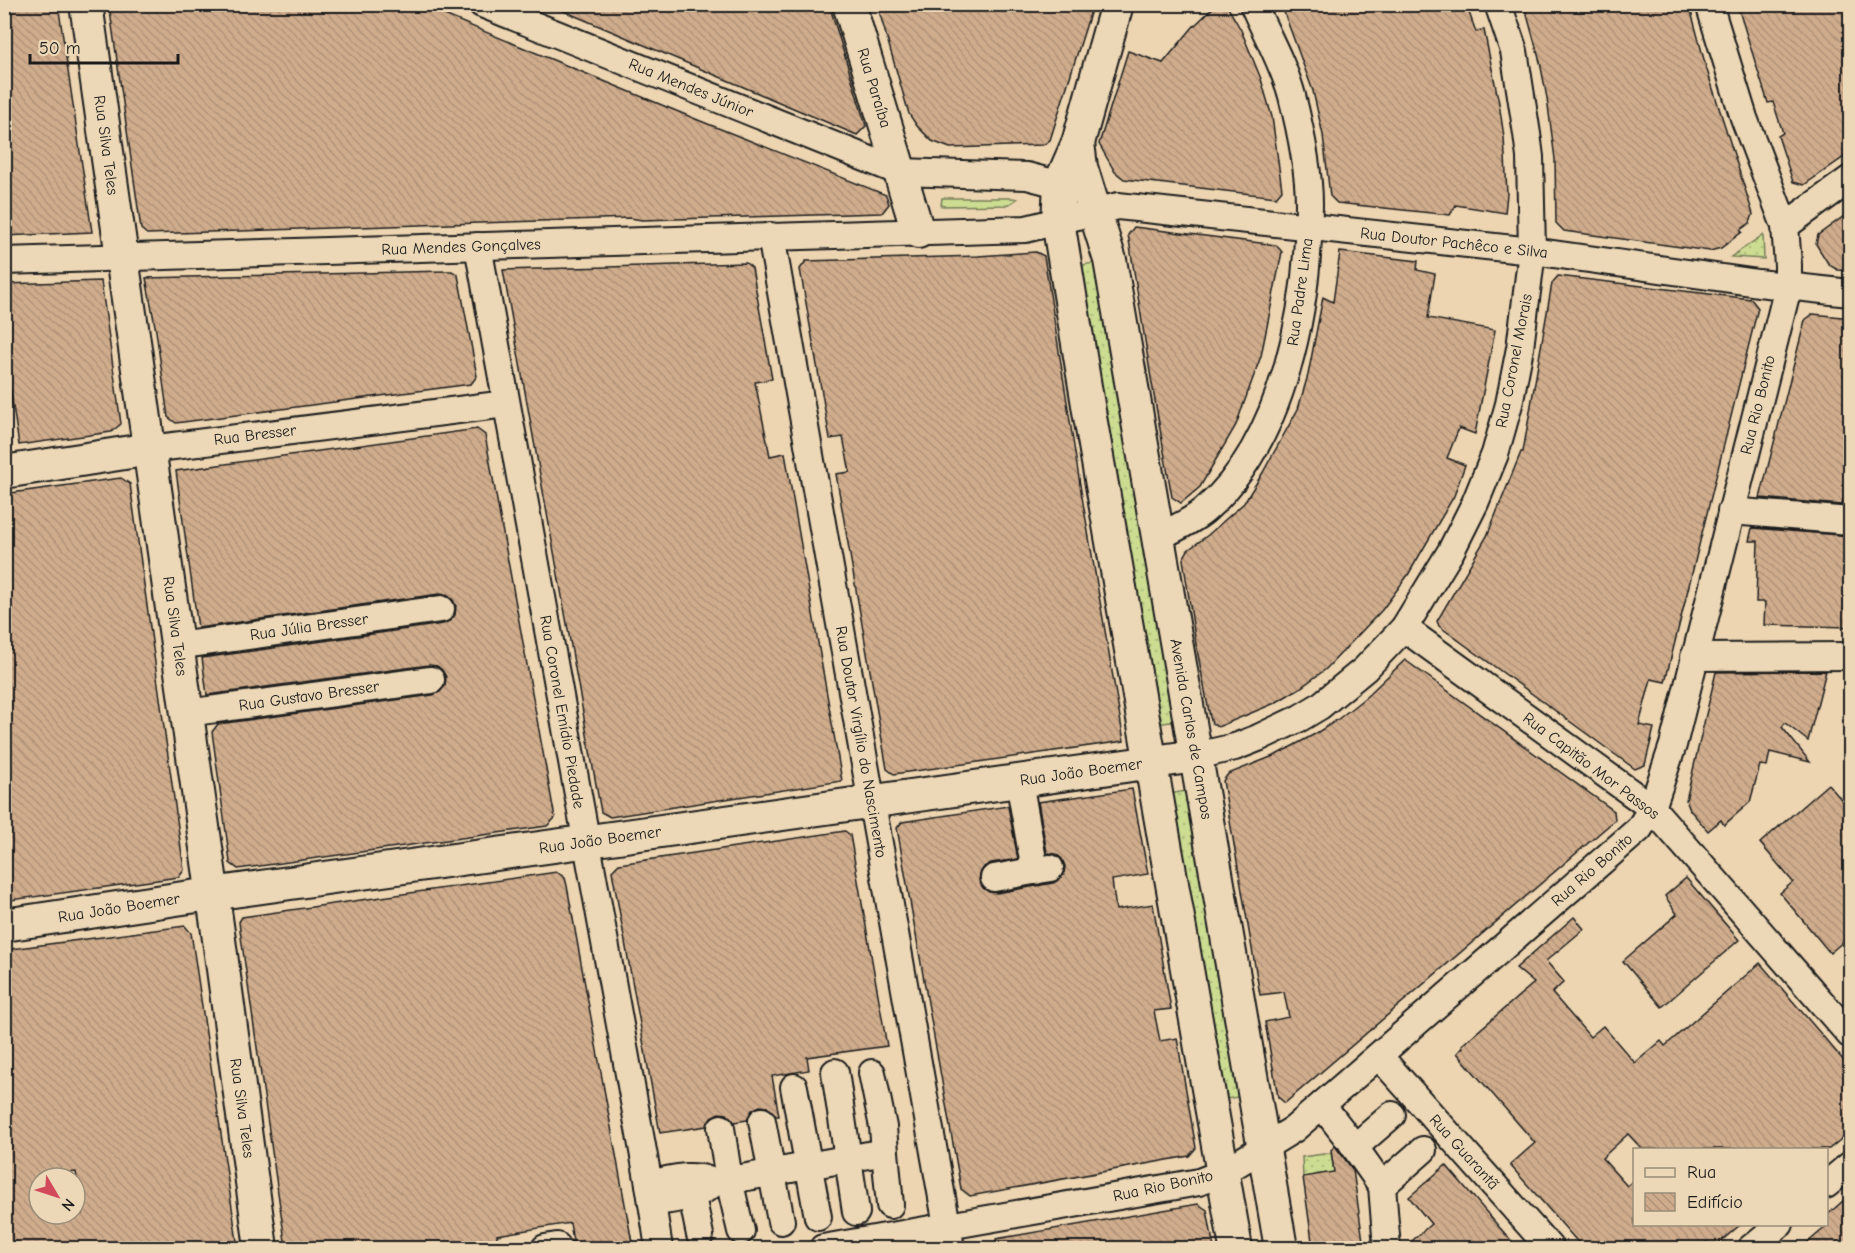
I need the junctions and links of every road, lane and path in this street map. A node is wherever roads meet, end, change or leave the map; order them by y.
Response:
1 (86, 4) edge
2 (482, 4) edge
3 (849, 4) edge
4 (1117, 4) edge
5 (1253, 4) edge
6 (1498, 4) edge
7 (1709, 4) edge
8 (900, 172) junction
9 (1851, 179) edge
10 (1091, 199) junction
11 (1058, 221) junction
12 (1785, 226) junction
13 (1308, 227) junction
14 (918, 232) junction
15 (771, 236) junction
16 (478, 246) junction
17 (1532, 251) junction
18 (121, 258) junction
19 (4, 261) edge
20 (1788, 287) junction
21 (1851, 293) edge
22 (506, 404) junction
23 (150, 449) junction
24 (4, 472) edge
25 (1731, 512) junction
26 (1851, 521) edge
27 (1158, 537) junction
28 (441, 609) dead end
29 (1404, 628) junction
30 (177, 646) junction
31 (1851, 656) edge
32 (1694, 657) junction
33 (431, 680) dead end
34 (187, 713) junction
35 (1196, 756) junction
36 (1151, 762) junction
37 (1019, 781) junction
38 (872, 802) junction
39 (1652, 808) junction
40 (585, 842) junction
41 (994, 878) dead end
42 (213, 894) junction
43 (4, 925) edge
44 (1851, 1035) edge
45 (1379, 1056) junction
46 (835, 1072) dead end
47 (872, 1073) dead end
48 (794, 1087) dead end
49 (1322, 1105) junction
50 (1392, 1115) dead end
51 (762, 1121) dead end
52 (721, 1128) dead end
53 (1351, 1142) junction
54 (1264, 1148) junction
55 (1423, 1150) dead end
56 (885, 1152) junction
57 (848, 1158) junction
58 (1851, 1165) edge
59 (810, 1166) junction
60 (771, 1172) junction
61 (1222, 1173) junction
62 (721, 1181) junction
63 (1828, 1184) edge
64 (1382, 1186) junction
65 (650, 1194) junction
66 (692, 1196) junction
67 (890, 1205) dead end
68 (856, 1212) dead end
69 (818, 1217) dead end
70 (781, 1221) dead end
71 (1778, 1226) edge
72 (741, 1231) dead end
73 (700, 1235) dead end
74 (949, 1238) edge
75 (261, 1248) edge
76 (659, 1248) edge
77 (823, 1248) edge
78 (1236, 1248) edge
79 (1281, 1248) edge
80 (1387, 1248) edge
81 (1550, 1248) edge
82 (1751, 1248) edge

1 - 18 main road, Rua Silva Teles
2 - 8 street, Rua Mendes Júnior
3 - 8 main road, Rua Paraíba
4 - 10 main road, Avenida Carlos de Campos
5 - 13 street, Rua Padre Lima
6 - 17 street, Rua Coronel Morais
7 - 12 street, Rua Rio Bonito
8 - 10 street, Rua Doutor Pachêco e Silva
8 - 14 main road, Rua Paraíba
9 - 12 street
10 - 11 main road
10 - 13 street, Rua Doutor Pachêco e Silva
10 - 27 main road, Avenida Carlos de Campos
11 - 14 street, Rua Mendes Gonçalves
11 - 36 main road
12 - 20 street, Rua Rio Bonito
13 - 17 street, Rua Doutor Pachêco e Silva
13 - 27 street, Rua Padre Lima
14 - 15 street, Rua Mendes Gonçalves
15 - 16 street, Rua Mendes Gonçalves
15 - 38 street, Rua Doutor Virgílio do Nascimento
16 - 18 street, Rua Mendes Gonçalves
16 - 22 street, Rua Coronel Emídio Piedade
17 - 20 street, Rua Doutor Pachêco e Silva
17 - 29 street, Rua Coronel Morais
18 - 19 street, Rua Mendes Gonçalves
18 - 23 main road, Rua Silva Teles
20 - 21 street, Rua Doutor Pachêco e Silva
20 - 25 street, Rua Rio Bonito
22 - 23 street, Rua Bresser
22 - 40 street, Rua Coronel Emídio Piedade
23 - 24 main road, Rua Bresser
23 - 30 main road, Rua Silva Teles
25 - 26 street
25 - 32 street, Rua Rio Bonito
27 - 35 main road, Avenida Carlos de Campos
28 - 30 street, Rua Júlia Bresser
29 - 35 street, Rua Coronel Morais
29 - 39 street, Rua Capitão Mor Passos
30 - 34 main road, Rua Silva Teles
31 - 32 street
32 - 39 street, Rua Rio Bonito
33 - 34 street, Rua Gustavo Bresser
34 - 42 main road, Rua Silva Teles
35 - 36 main road, Rua João Boemer
35 - 54 main road, Avenida Carlos de Campos
36 - 37 main road, Rua João Boemer
36 - 61 main road
37 - 38 main road, Rua João Boemer
37 - 41 street
38 - 40 main road, Rua João Boemer
38 - 74 street, Rua Doutor Virgílio do Nascimento
39 - 44 street, Rua Capitão Mor Passos
39 - 45 street, Rua Rio Bonito
40 - 42 main road, Rua João Boemer
40 - 65 street, Rua Coronel Emídio Piedade
42 - 43 main road, Rua João Boemer
42 - 75 main road, Rua Silva Teles
45 - 49 street, Rua Rio Bonito
45 - 81 street, Rua Guarantã
46 - 57 street
47 - 56 street
48 - 59 street
49 - 53 street
49 - 54 street, Rua Rio Bonito
50 - 53 street
51 - 60 street
52 - 62 street
53 - 64 street
54 - 61 street, Rua Rio Bonito
54 - 79 main road, Avenida Carlos de Campos
55 - 64 street
56 - 57 street
56 - 67 street
57 - 59 street
57 - 68 street
58 - 63 street
59 - 60 street
59 - 69 street
60 - 62 street
60 - 70 street
61 - 74 street, Rua Rio Bonito
61 - 78 main road
62 - 65 street
62 - 66 street
62 - 72 street
64 - 80 street
65 - 66 street
65 - 76 street, Rua Coronel Emídio Piedade
66 - 73 street
71 - 82 street
74 - 77 street, Rua Rio Bonito

